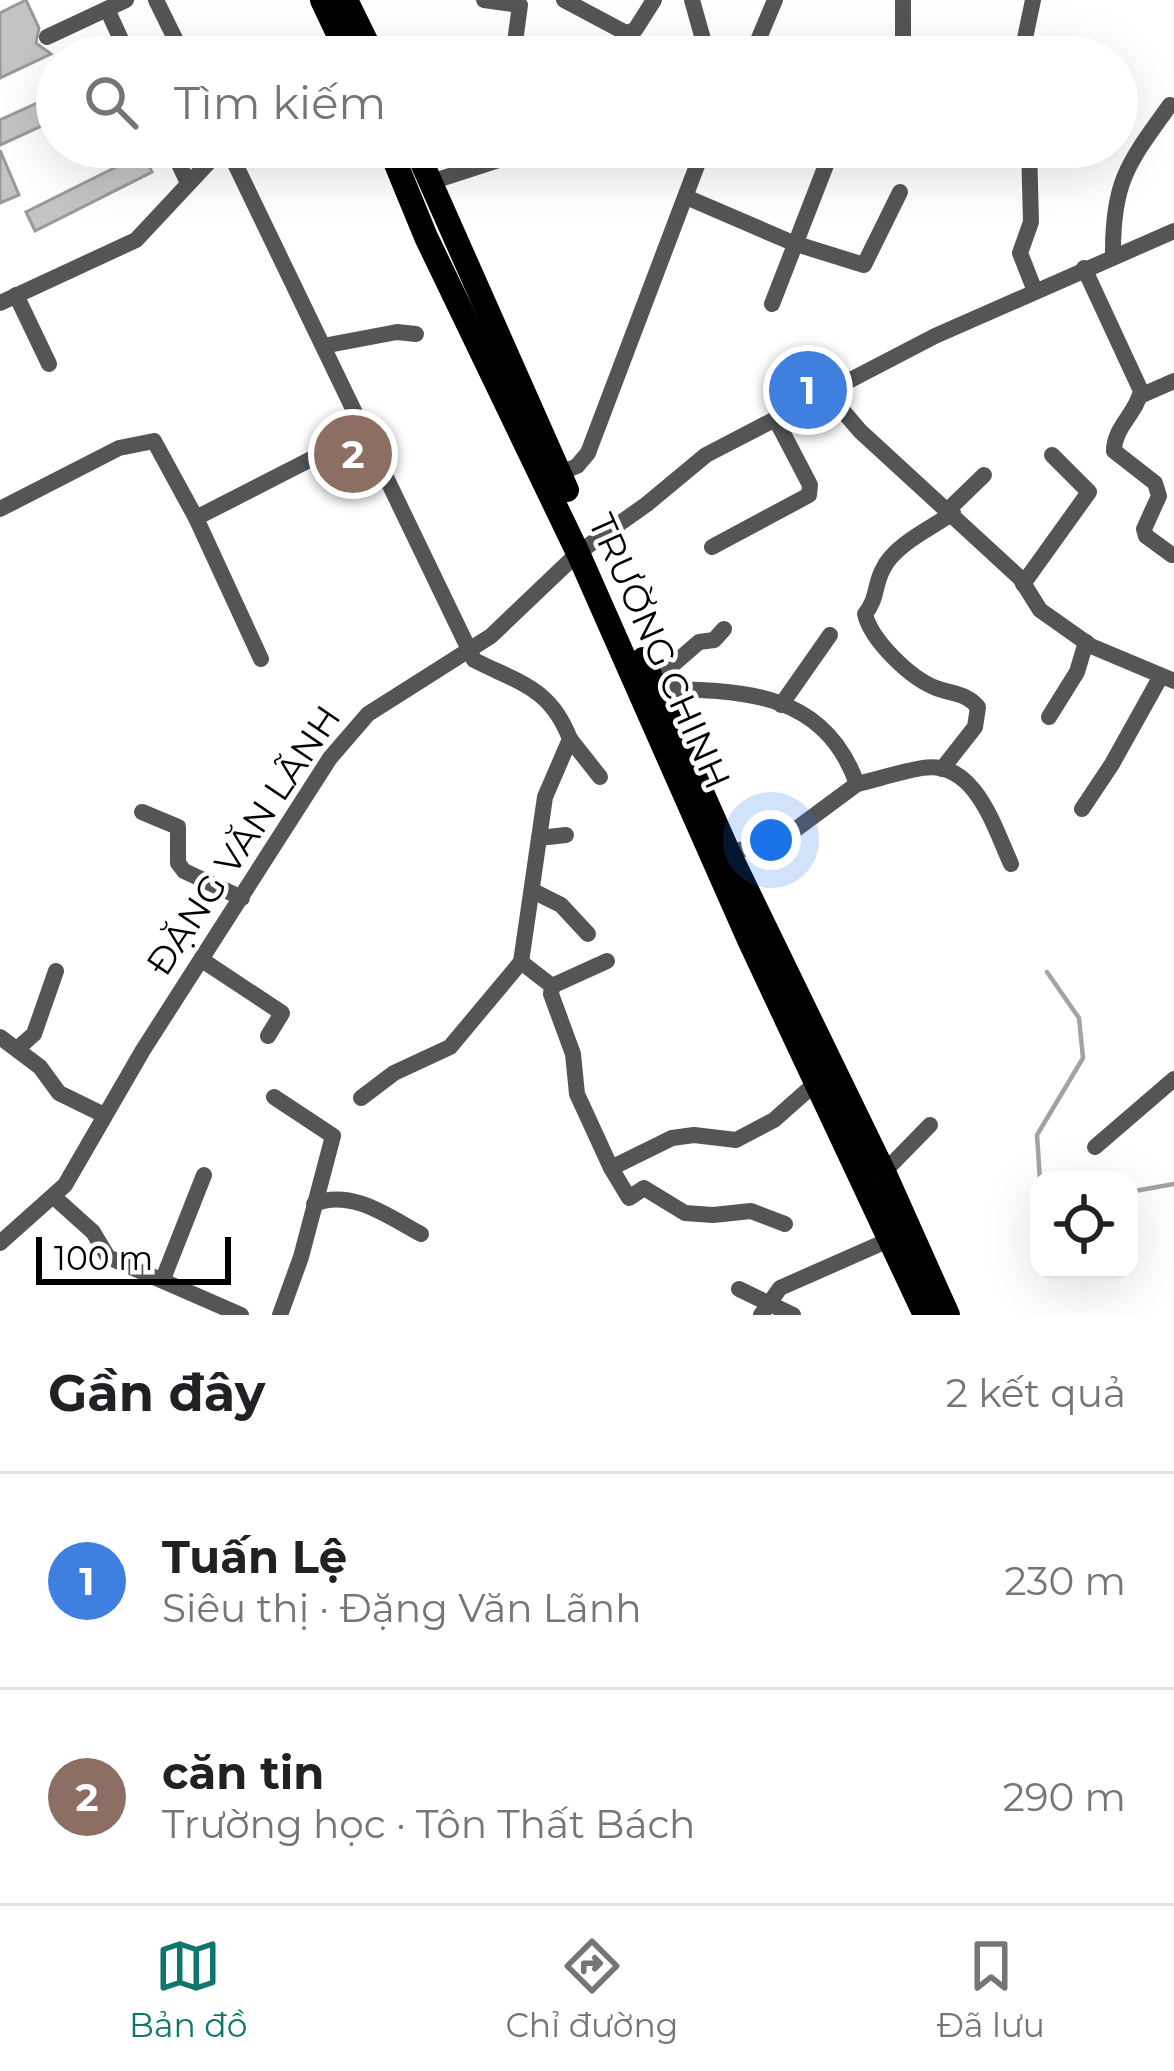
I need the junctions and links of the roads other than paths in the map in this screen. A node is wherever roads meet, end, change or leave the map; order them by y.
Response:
1 (126, 0) edge
2 (156, 0) edge
3 (322, 0) edge
4 (346, 0) edge
5 (484, 0) edge
6 (564, 0) edge
7 (654, 0) edge
8 (692, 0) edge
9 (775, 0) edge
10 (903, 0) edge
11 (1033, 0) edge
12 (106, 9) junction
13 (631, 33) junction
14 (48, 36) edge
15 (119, 36) edge
16 (174, 36) edge
17 (339, 36) edge
18 (364, 36) edge
19 (516, 36) edge
20 (633, 36) edge
21 (702, 36) edge
22 (760, 36) edge
23 (903, 36) edge
24 (1026, 36) edge
25 (1170, 105) dead end
26 (1138, 148) edge
27 (181, 168) edge
28 (203, 168) edge
29 (235, 168) edge
30 (398, 168) edge
31 (425, 168) edge
32 (472, 168) edge
33 (696, 168) edge
34 (824, 168) edge
35 (1030, 168) edge
36 (1127, 168) edge
37 (431, 182) junction
38 (188, 183) junction
39 (899, 192) dead end
40 (686, 197) junction
41 (1174, 231) edge
42 (794, 243) junction
43 (1113, 256) junction
44 (1084, 268) junction
45 (1035, 291) junction
46 (8, 299) edge
47 (772, 304) dead end
48 (416, 334) dead end
49 (322, 346) junction
50 (49, 364) dead end
51 (1174, 381) edge
52 (825, 390) junction
53 (1140, 397) junction
54 (775, 418) junction
55 (364, 432) junction
56 (1052, 455) dead end
57 (983, 475) dead end
58 (552, 477) junction
59 (0, 509) edge
60 (951, 511) junction
61 (196, 518) junction
62 (712, 548) dead end
63 (585, 549) junction
64 (1172, 555) edge
65 (1023, 584) junction
66 (724, 629) dead end
67 (830, 635) dead end
68 (1086, 642) junction
69 (468, 649) junction
70 (261, 659) dead end
71 (1167, 678) edge
72 (655, 685) junction
73 (781, 704) junction
74 (1049, 717) dead end
75 (570, 739) junction
76 (942, 769) junction
77 (600, 777) dead end
78 (857, 784) junction
79 (1082, 809) dead end
80 (142, 812) dead end
81 (566, 835) dead end
82 (539, 838) junction
83 (729, 853) junction
84 (1011, 864) dead end
85 (532, 891) junction
86 (242, 898) junction
87 (588, 934) dead end
88 (202, 960) junction
89 (521, 962) junction
90 (607, 962) dead end
91 (56, 971) dead end
92 (552, 986) junction
93 (268, 1036) dead end
94 (0, 1037) edge
95 (17, 1049) junction
96 (1174, 1078) edge
97 (830, 1091) junction
98 (274, 1097) dead end
99 (361, 1098) dead end
100 (104, 1115) junction
101 (849, 1122) junction
102 (930, 1125) dead end
103 (1095, 1147) dead end
104 (611, 1168) junction
105 (884, 1172) junction
106 (204, 1175) dead end
107 (54, 1197) junction
108 (314, 1204) junction
109 (785, 1224) dead end
110 (421, 1234) dead end
111 (890, 1239) junction
112 (0, 1243) edge
113 (163, 1279) junction
114 (739, 1289) dead end
115 (765, 1308) edge
116 (241, 1315) edge
117 (280, 1315) edge
118 (793, 1315) edge
119 (925, 1315) edge
120 (948, 1315) edge

1 - 12 street
2 - 16 street
3 - 17 highway
4 - 18 highway
5 - 19 street
6 - 13 street
7 - 13 street
8 - 21 street
9 - 22 street
10 - 23 street
11 - 24 street
12 - 14 street
12 - 15 street
13 - 20 street
25 - 26 street
27 - 38 street
28 - 38 street
29 - 49 street
30 - 58 highway, TRƯỜNG CHINH
31 - 37 highway, TRƯỜNG CHINH
32 - 37 street
33 - 40 street
34 - 42 street
35 - 45 street
36 - 43 street
37 - 58 highway, TRƯỜNG CHINH
38 - 46 street
39 - 42 street
40 - 42 street
40 - 58 street
41 - 43 street, ĐẶNG VĂN LÃNH
42 - 47 street
43 - 44 street, ĐẶNG VĂN LÃNH
44 - 45 street, ĐẶNG VĂN LÃNH
44 - 53 street
45 - 52 street, ĐẶNG VĂN LÃNH
46 - 50 street
48 - 49 street
49 - 55 street
51 - 53 street
52 - 54 street, ĐẶNG VĂN LÃNH
52 - 60 street
53 - 64 street
54 - 62 street
54 - 63 street, ĐẶNG VĂN LÃNH
55 - 61 street
55 - 69 street
56 - 65 street
57 - 60 street
58 - 63 highway, TRƯỜNG CHINH
59 - 61 street
60 - 65 street
60 - 76 street
61 - 70 street
63 - 69 street, ĐẶNG VĂN LÃNH
63 - 72 highway, TRƯỜNG CHINH
63 - 97 highway, TRƯỜNG CHINH
65 - 68 street
66 - 72 street
67 - 73 street
68 - 71 street
68 - 74 street
69 - 75 street
69 - 86 street, ĐẶNG VĂN LÃNH
71 - 79 street
72 - 73 street
72 - 83 highway, TRƯỜNG CHINH
73 - 78 street
75 - 77 street
75 - 82 street
76 - 78 street
76 - 84 street
78 - 83 street
80 - 86 street
81 - 82 street
82 - 85 street
83 - 97 highway, TRƯỜNG CHINH
85 - 87 street
85 - 89 street
86 - 88 street, ĐẶNG VĂN LÃNH
88 - 93 street
88 - 100 street, ĐẶNG VĂN LÃNH
89 - 92 street
89 - 99 street
90 - 92 street
91 - 95 street
92 - 104 street
94 - 95 street
95 - 100 street
96 - 103 street
97 - 101 highway, TRƯỜNG CHINH
97 - 104 street
98 - 108 street
100 - 107 street, ĐẶNG VĂN LÃNH
101 - 105 highway, TRƯỜNG CHINH
101 - 111 highway, TRƯỜNG CHINH
102 - 105 street
104 - 109 street
105 - 120 highway, TRƯỜNG CHINH
106 - 113 street
107 - 112 street, ĐẶNG VĂN LÃNH
107 - 113 street
108 - 110 street
108 - 117 street
111 - 115 street
111 - 119 highway, TRƯỜNG CHINH
113 - 116 street
114 - 115 street
115 - 118 street

